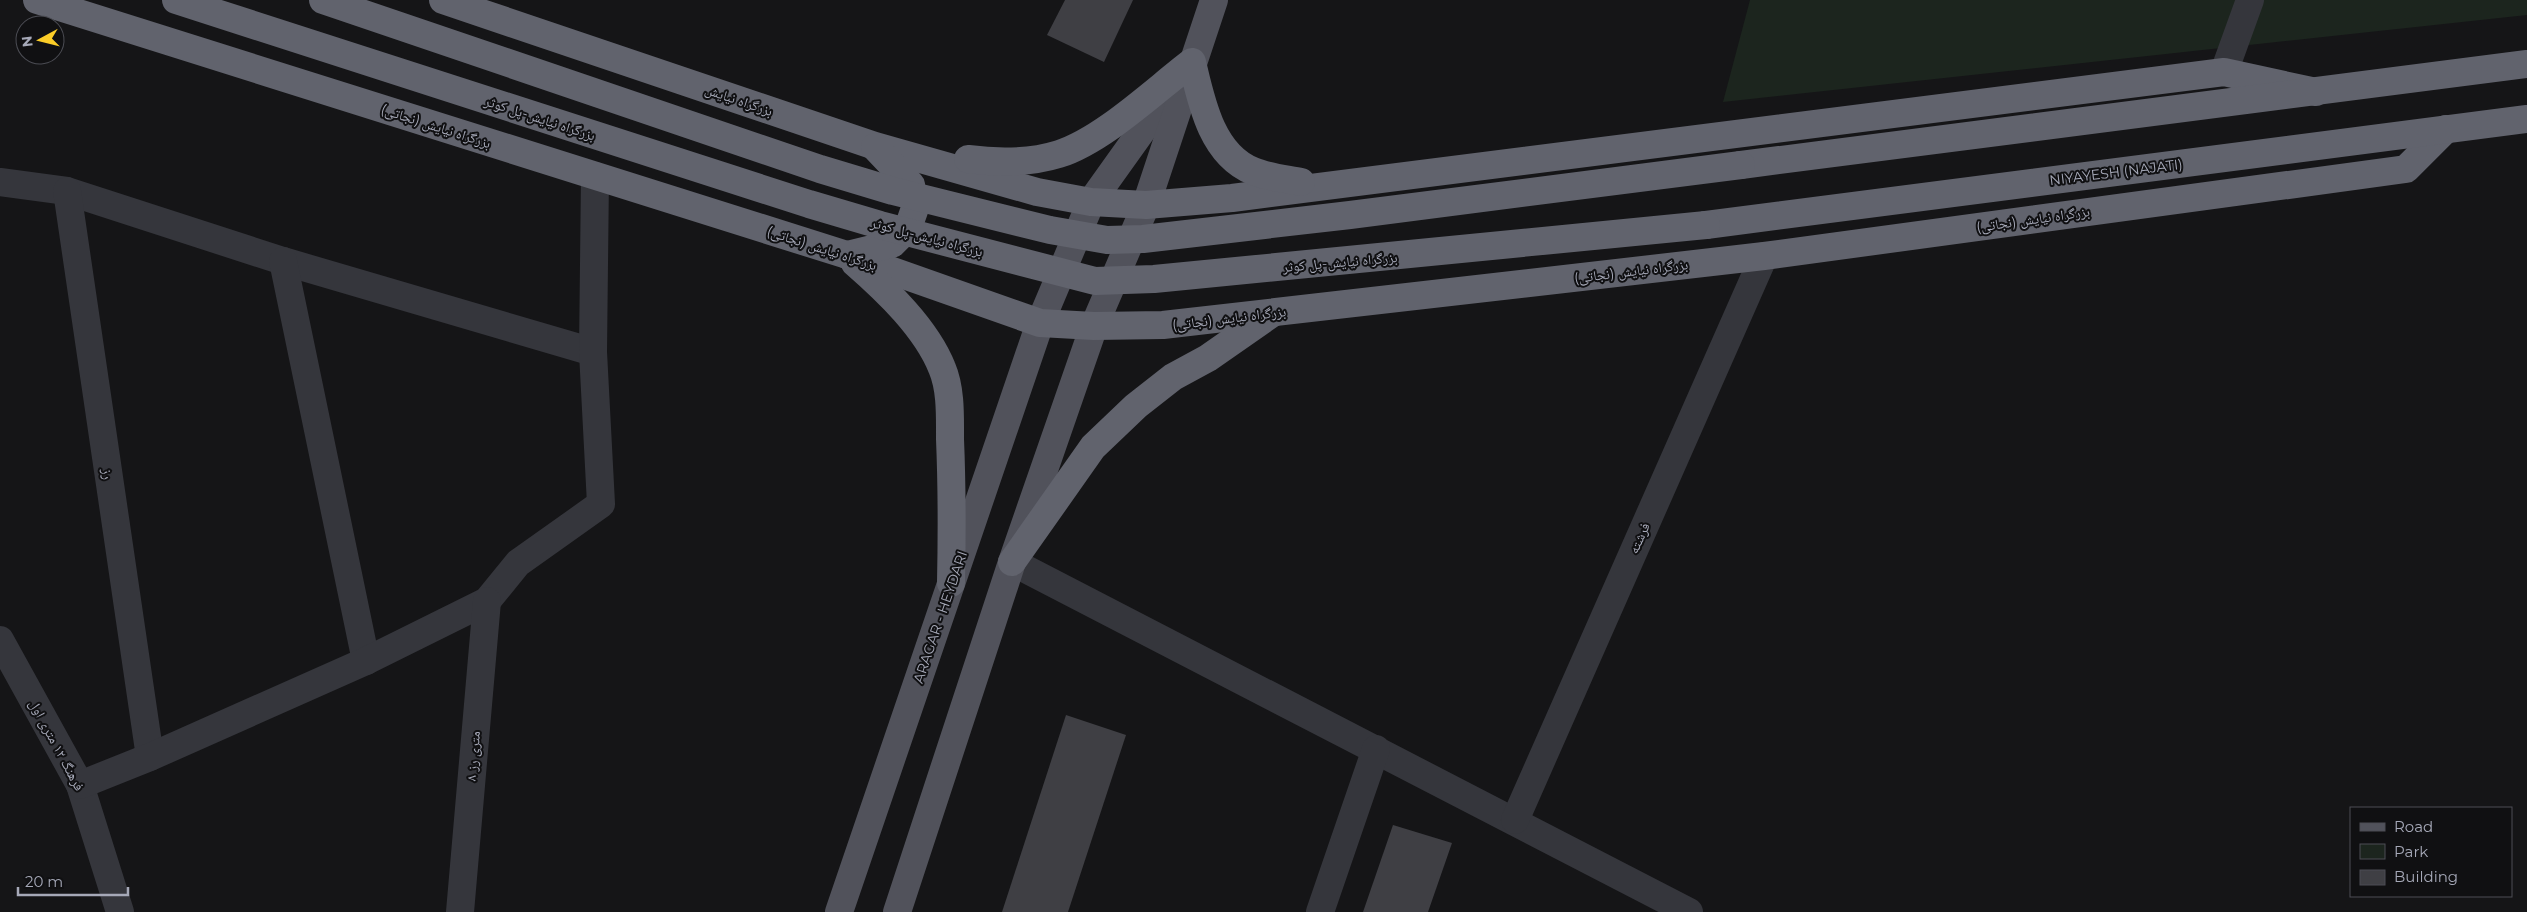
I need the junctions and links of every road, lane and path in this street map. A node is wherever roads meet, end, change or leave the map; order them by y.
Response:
1 (37, 0) edge
2 (176, 0) edge
3 (323, 0) edge
4 (443, 0) edge
5 (1214, 0) edge
6 (2250, 0) edge
7 (490, 7) edge
8 (1192, 62) junction
9 (2527, 64) edge
10 (2224, 72) junction
11 (2316, 92) junction
12 (2527, 120) edge
13 (2446, 129) junction
14 (874, 146) junction
15 (595, 176) junction
16 (0, 182) edge
17 (1322, 186) junction
18 (67, 191) junction
19 (1091, 202) junction
20 (1146, 205) junction
21 (1706, 226) joint
22 (847, 255) junction
23 (1764, 256) junction
24 (283, 261) junction
25 (1273, 312) junction
26 (1040, 323) junction
27 (1094, 326) junction
28 (593, 352) junction
29 (1012, 562) junction
30 (951, 583) junction
31 (487, 601) junction
32 (0, 640) edge
33 (366, 661) junction
34 (1376, 749) junction
35 (150, 757) junction
36 (80, 785) junction
37 (1515, 820) junction
38 (1674, 908) edge
39 (120, 912) edge
40 (460, 912) edge
41 (839, 912) edge
42 (897, 912) edge
43 (1320, 912) edge

1 - 15 highway, بزرگراه نیایش (نجاتی)
2 - 21 highway, بزرگراه نیایش-پل کوثر, bridge
3 - 11 highway, bridge
4 - 7 highway, بزرگراه نیایش
5 - 8 main road
6 - 10 street
7 - 14 highway, بزرگراه نیایش
8 - 14 highway
8 - 17 highway
8 - 19 main road, ARAGAR - HEYDARI
8 - 20 main road
9 - 11 highway
10 - 11 highway
10 - 17 highway
12 - 13 highway, NIYAYESH (NAJATI)
13 - 21 highway, NIYAYESH (NAJATI)
13 - 23 highway, بزرگراه نیایش (نجاتی)
14 - 19 highway, بزرگراه نیایش
14 - 22 highway
15 - 22 highway, بزرگراه نیایش (نجاتی)
15 - 28 street
16 - 18 street
17 - 20 highway
18 - 24 street
18 - 35 street, رز
19 - 20 highway
19 - 26 main road, ARAGAR - HEYDARI
20 - 27 main road
22 - 26 highway, بزرگراه نیایش (نجاتی)
22 - 30 highway
23 - 25 highway, بزرگراه نیایش (نجاتی)
23 - 37 street, فرشته
24 - 28 street
24 - 33 street
25 - 27 highway, بزرگراه نیایش (نجاتی)
25 - 29 highway
26 - 27 highway, بزرگراه نیایش (نجاتی)
26 - 30 main road, ARAGAR - HEYDARI
27 - 29 main road
28 - 31 street
29 - 34 street
29 - 42 main road
30 - 41 main road, ARAGAR - HEYDARI
31 - 33 street
31 - 40 street, ۸ متری رز
32 - 36 street, فرهنگ ۱۲ متری اول
33 - 35 street
34 - 37 street
34 - 43 street
35 - 36 street
36 - 39 street, فرهنگ ۱۲ متری اول
37 - 38 street

